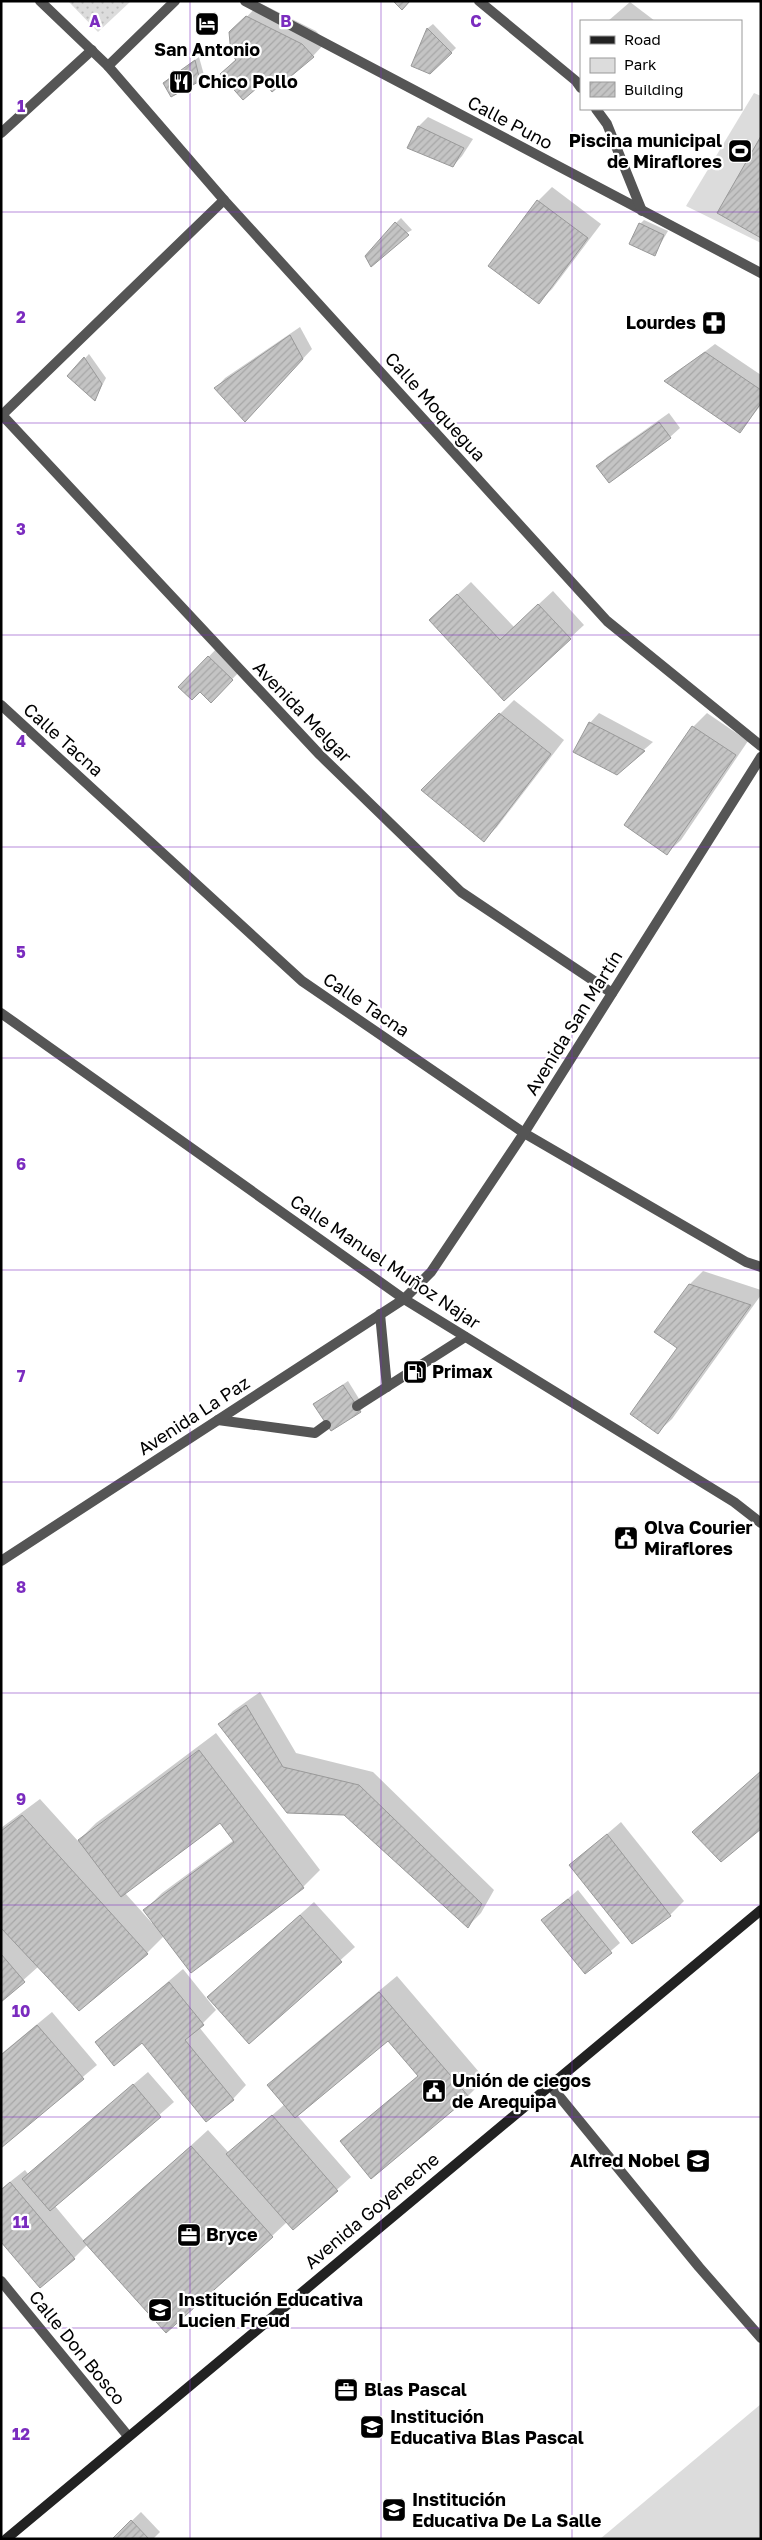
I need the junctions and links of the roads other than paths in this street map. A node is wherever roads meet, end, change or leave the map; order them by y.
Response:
1 (40, 1) edge
2 (175, 1) edge
3 (245, 1) edge
4 (479, 1) edge
5 (92, 50) junction
6 (108, 66) junction
7 (580, 87) edge
8 (597, 110) edge
9 (1, 133) edge
10 (224, 200) junction
11 (642, 211) junction
12 (761, 272) edge
13 (1, 415) edge
14 (1, 706) edge
15 (761, 746) edge
16 (761, 757) edge
17 (612, 993) junction
18 (1, 1013) edge
19 (524, 1133) junction
20 (761, 1266) edge
21 (404, 1299) junction
22 (380, 1314) junction
23 (465, 1337) junction
24 (387, 1387) junction
25 (357, 1406) dead end
26 (218, 1420) junction
27 (326, 1425) dead end
28 (761, 1523) edge
29 (1, 1561) edge
30 (761, 1910) edge
31 (550, 2085) junction
32 (1, 2280) edge
33 (761, 2338) edge
34 (128, 2436) junction
35 (6, 2539) edge

1 - 5 street, Calle Moquegua
2 - 6 street
3 - 11 street, Calle Puno
4 - 7 street
5 - 6 street, Calle Moquegua
5 - 9 street
6 - 10 street, Calle Moquegua
8 - 11 street
10 - 13 street
10 - 15 street, Calle Moquegua
11 - 12 street, Calle Puno
13 - 17 street, Avenida Melgar
14 - 19 street, Calle Tacna
16 - 17 street, Avenida San Martín
17 - 19 street, Avenida San Martín
18 - 21 street, Calle Manuel Muñoz Najar
19 - 20 street, Calle Tacna
19 - 21 street, Avenida San Martín
21 - 22 street, Avenida La Paz
21 - 23 street, Calle Manuel Muñoz Najar
22 - 24 street
22 - 26 street, Avenida La Paz
23 - 24 street
23 - 28 street, Calle Manuel Muñoz Najar
24 - 25 street
26 - 27 street
26 - 29 street, Avenida La Paz
30 - 31 main road, Avenida Goyeneche
31 - 33 street
31 - 34 main road, Avenida Goyeneche
32 - 34 street, Calle Don Bosco
34 - 35 main road, Avenida Goyeneche

